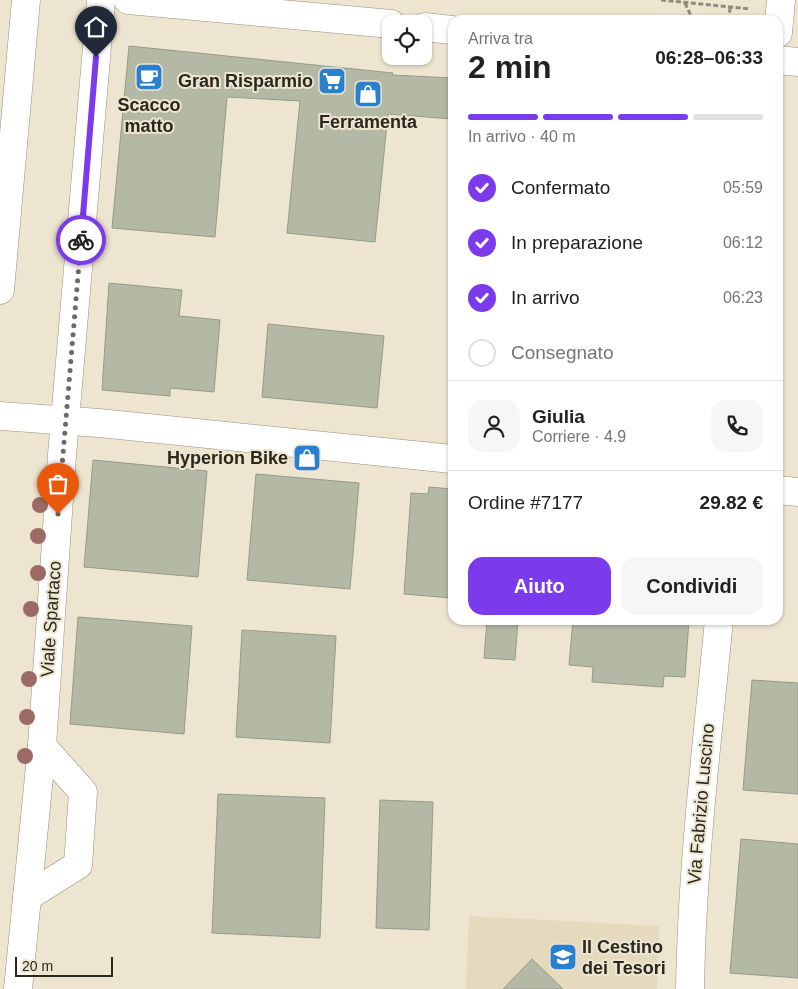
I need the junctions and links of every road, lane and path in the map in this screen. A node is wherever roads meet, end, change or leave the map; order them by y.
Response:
1 (26, 0) edge
2 (101, 0) edge
3 (128, 0) edge
4 (661, 0) edge
5 (685, 2) junction
6 (730, 6) junction
7 (691, 15) edge
8 (729, 15) edge
9 (779, 15) edge
10 (382, 23) edge
11 (432, 28) edge
12 (448, 30) edge
13 (783, 60) edge
14 (798, 62) edge
15 (0, 290) edge
16 (0, 416) edge
17 (65, 421) junction
18 (448, 459) edge
19 (783, 490) edge
20 (798, 492) edge
21 (718, 625) edge
22 (42, 746) junction
23 (27, 897) junction
24 (11, 937) edge
25 (12, 977) edge
26 (690, 989) edge

1 - 15 street
2 - 17 street, Viale Spartaco
3 - 10 street
4 - 5 path
5 - 6 path
5 - 7 path
6 - 8 path
6 - 9 path
11 - 12 street
13 - 14 street
16 - 17 street
17 - 18 street
17 - 22 street, Viale Spartaco
19 - 20 street
21 - 26 street, Via Fabrizio Luscino
22 - 23 street, Viale Spartaco
22 - 23 street
23 - 24 street, Viale Spartaco
24 - 25 street, Viale Spartaco

